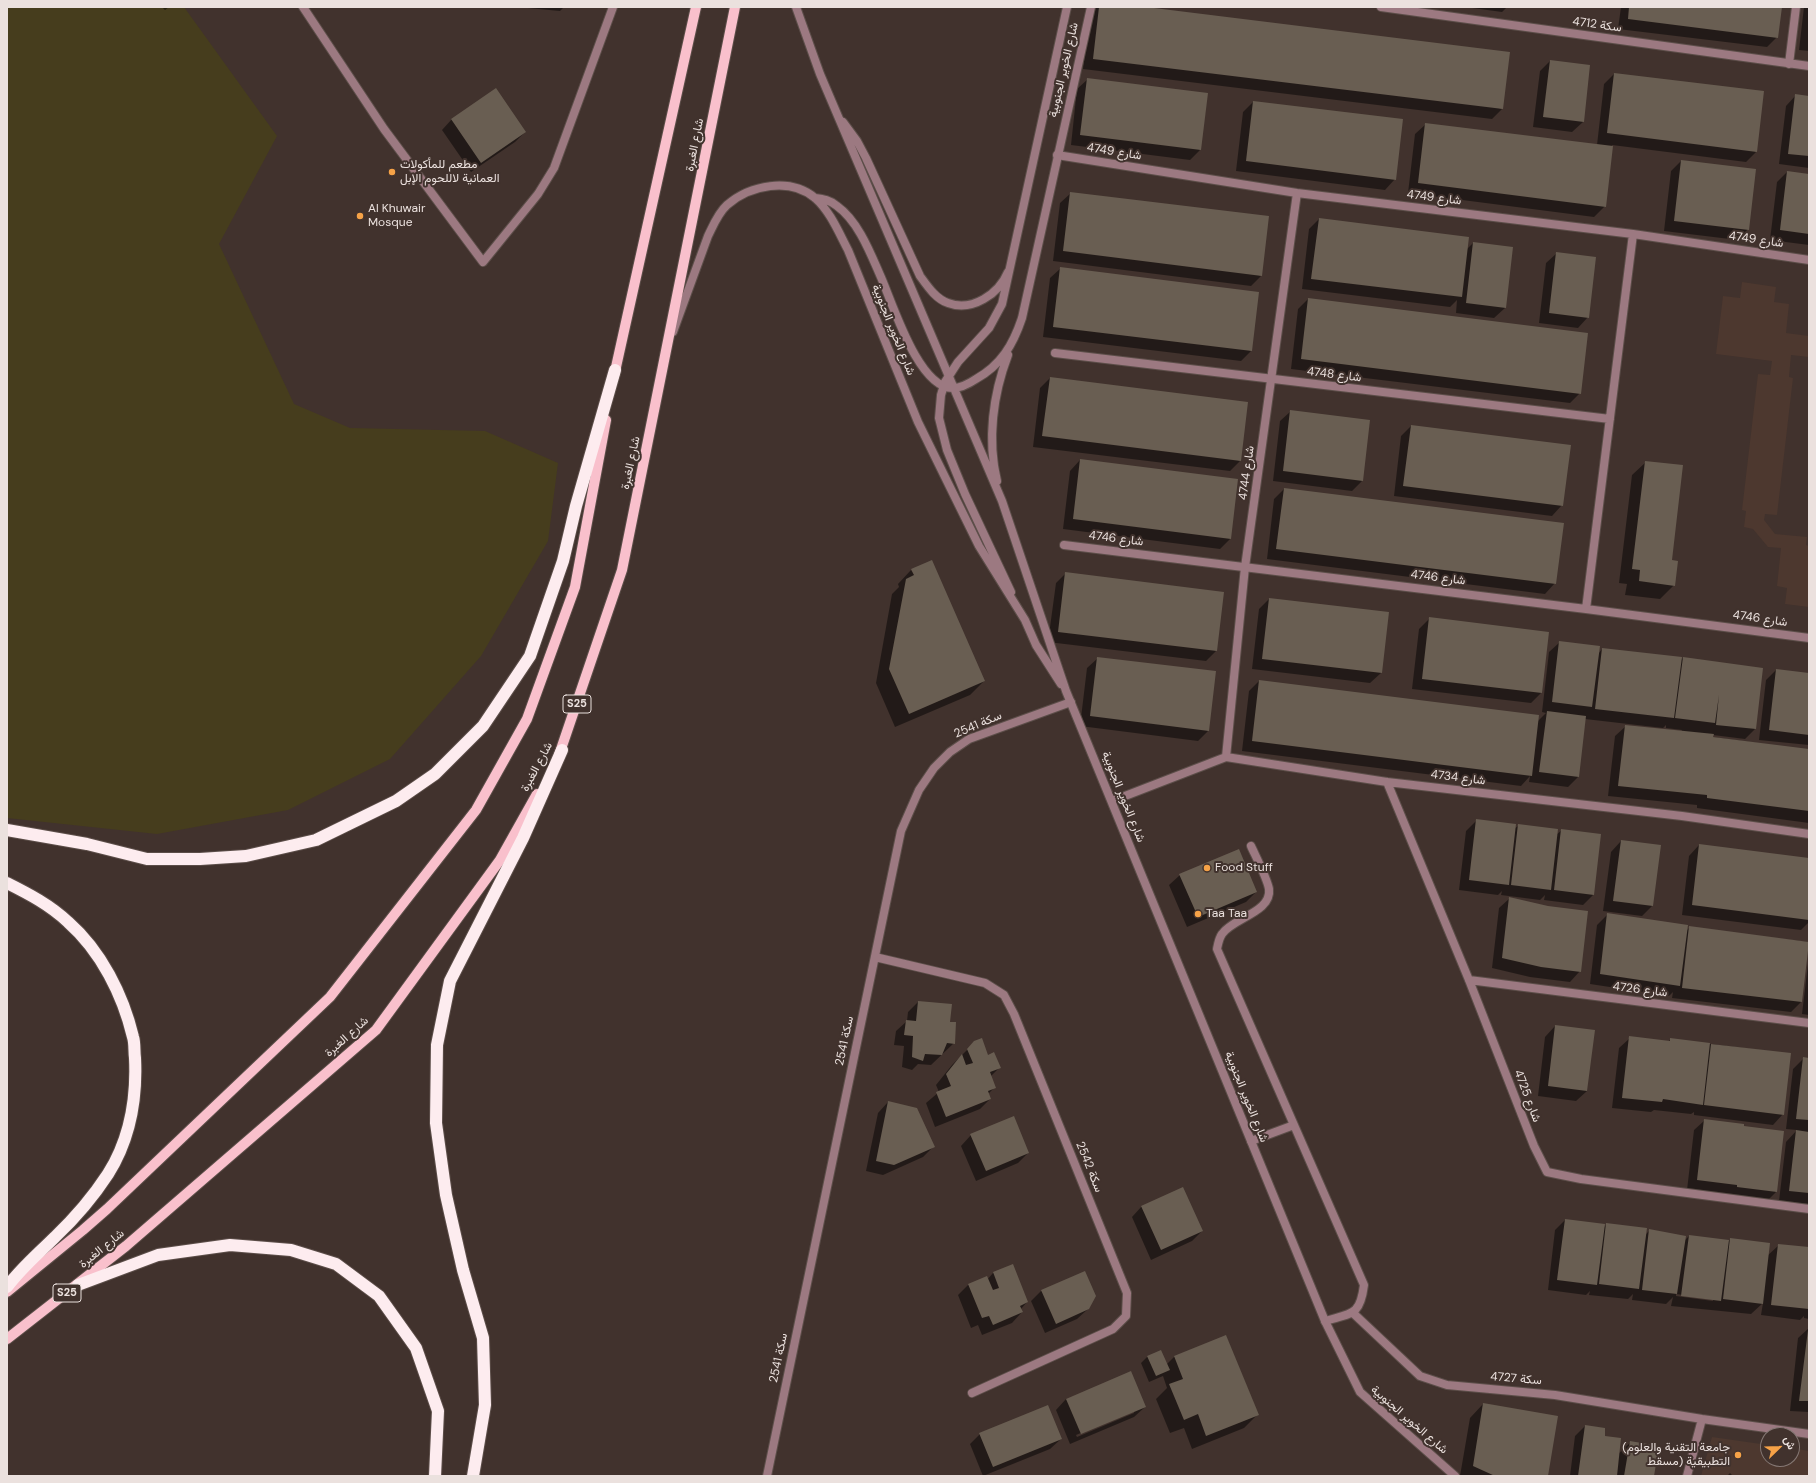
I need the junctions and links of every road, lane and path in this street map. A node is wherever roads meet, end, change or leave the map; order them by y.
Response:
1 (303, 7) edge
2 (613, 7) edge
3 (696, 7) edge
4 (735, 7) edge
5 (796, 7) edge
6 (1067, 7) edge
7 (1091, 7) edge
8 (1381, 7) edge
9 (1796, 7) edge
10 (1789, 64) junction
11 (1809, 66) edge
12 (837, 114) junction
13 (1058, 155) junction
14 (1297, 193) junction
15 (815, 198) junction
16 (1633, 234) junction
17 (1013, 258) junction
18 (1809, 260) edge
19 (668, 346) junction
20 (1010, 347) junction
21 (1055, 353) dead end
22 (615, 370) junction
23 (948, 376) junction
24 (1272, 380) junction
25 (943, 385) junction
26 (954, 388) junction
27 (1610, 419) junction
28 (1002, 501) junction
29 (1064, 545) dead end
30 (1245, 567) junction
31 (1586, 608) junction
32 (1024, 620) junction
33 (1809, 638) edge
34 (1066, 691) junction
35 (1071, 702) junction
36 (562, 750) junction
37 (1226, 757) junction
38 (1388, 782) junction
39 (1112, 801) junction
40 (7, 830) edge
41 (1809, 834) edge
42 (1251, 846) dead end
43 (7, 883) edge
44 (875, 957) junction
45 (1469, 980) junction
46 (1809, 1023) edge
47 (1294, 1125) junction
48 (1251, 1141) junction
49 (1809, 1209) edge
50 (78, 1285) junction
51 (7, 1287) edge
52 (7, 1292) edge
53 (1353, 1313) junction
54 (1325, 1321) junction
55 (7, 1339) edge
56 (972, 1393) dead end
57 (1702, 1419) junction
58 (1809, 1434) edge
59 (435, 1476) edge
60 (473, 1476) edge
61 (767, 1476) edge
62 (1455, 1476) edge
63 (1687, 1476) edge

1 - 2 street
3 - 22 main road
4 - 19 main road, شارع الغبرة / S25
5 - 12 street, شارع الخوير الجنوبية
6 - 17 street, شارع الخوير الجنوبية
7 - 13 street, شارع الخوير الجنوبية
8 - 10 street, سكة 4712
9 - 10 street
10 - 11 street, سكة 4712
12 - 17 street
12 - 23 street, شارع الخوير الجنوبية
13 - 14 street, 4749 شارع
13 - 20 street, شارع الخوير الجنوبية
14 - 16 street, 4749 شارع
14 - 24 street, 4744 شارع
15 - 19 street, شارع الخوير الجنوبية
15 - 25 street
15 - 32 street, شارع الخوير الجنوبية
16 - 18 street, 4749 شارع
16 - 27 street
17 - 23 street, شارع الخوير الجنوبية
19 - 36 main road, شارع الغبرة / S25
20 - 26 street, شارع الخوير الجنوبية
20 - 28 street
21 - 24 street, 4748 شارع
22 - 40 highway
22 - 52 main road
23 - 25 street
23 - 26 street, شارع الخوير الجنوبية
24 - 27 street, 4748 شارع
24 - 30 street, 4744 شارع
25 - 26 street
25 - 32 street
26 - 28 street, شارع الخوير الجنوبية
27 - 31 street
28 - 34 street, شارع الخوير الجنوبية
29 - 30 street, 4746 شارع
30 - 31 street, 4746 شارع
30 - 37 street, 4744 شارع
31 - 33 street, 4746 شارع
32 - 34 street, شارع الخوير الجنوبية
34 - 35 street, شارع الخوير الجنوبية
35 - 39 street, شارع الخوير الجنوبية
35 - 44 street, سكة 2541
36 - 50 main road, شارع الغبرة / S25
36 - 60 highway
37 - 38 street, 4734 شارع
37 - 39 street, 4734 شارع
38 - 41 street, 4734 شارع
38 - 45 street, 4725 شارع
39 - 48 street, شارع الخوير الجنوبية
42 - 47 street
43 - 51 highway
44 - 56 street, سكة 2542
44 - 61 street, سكة 2541
45 - 46 street, 4726 شارع
45 - 49 street, 4725 شارع
47 - 48 street
47 - 53 street
48 - 54 street, شارع الخوير الجنوبية
50 - 55 main road, شارع الغبرة / S25
50 - 59 highway
53 - 54 street
53 - 57 street, سكة 4727
54 - 62 street, شارع الخوير الجنوبية
57 - 58 street, سكة 4727
57 - 63 street

